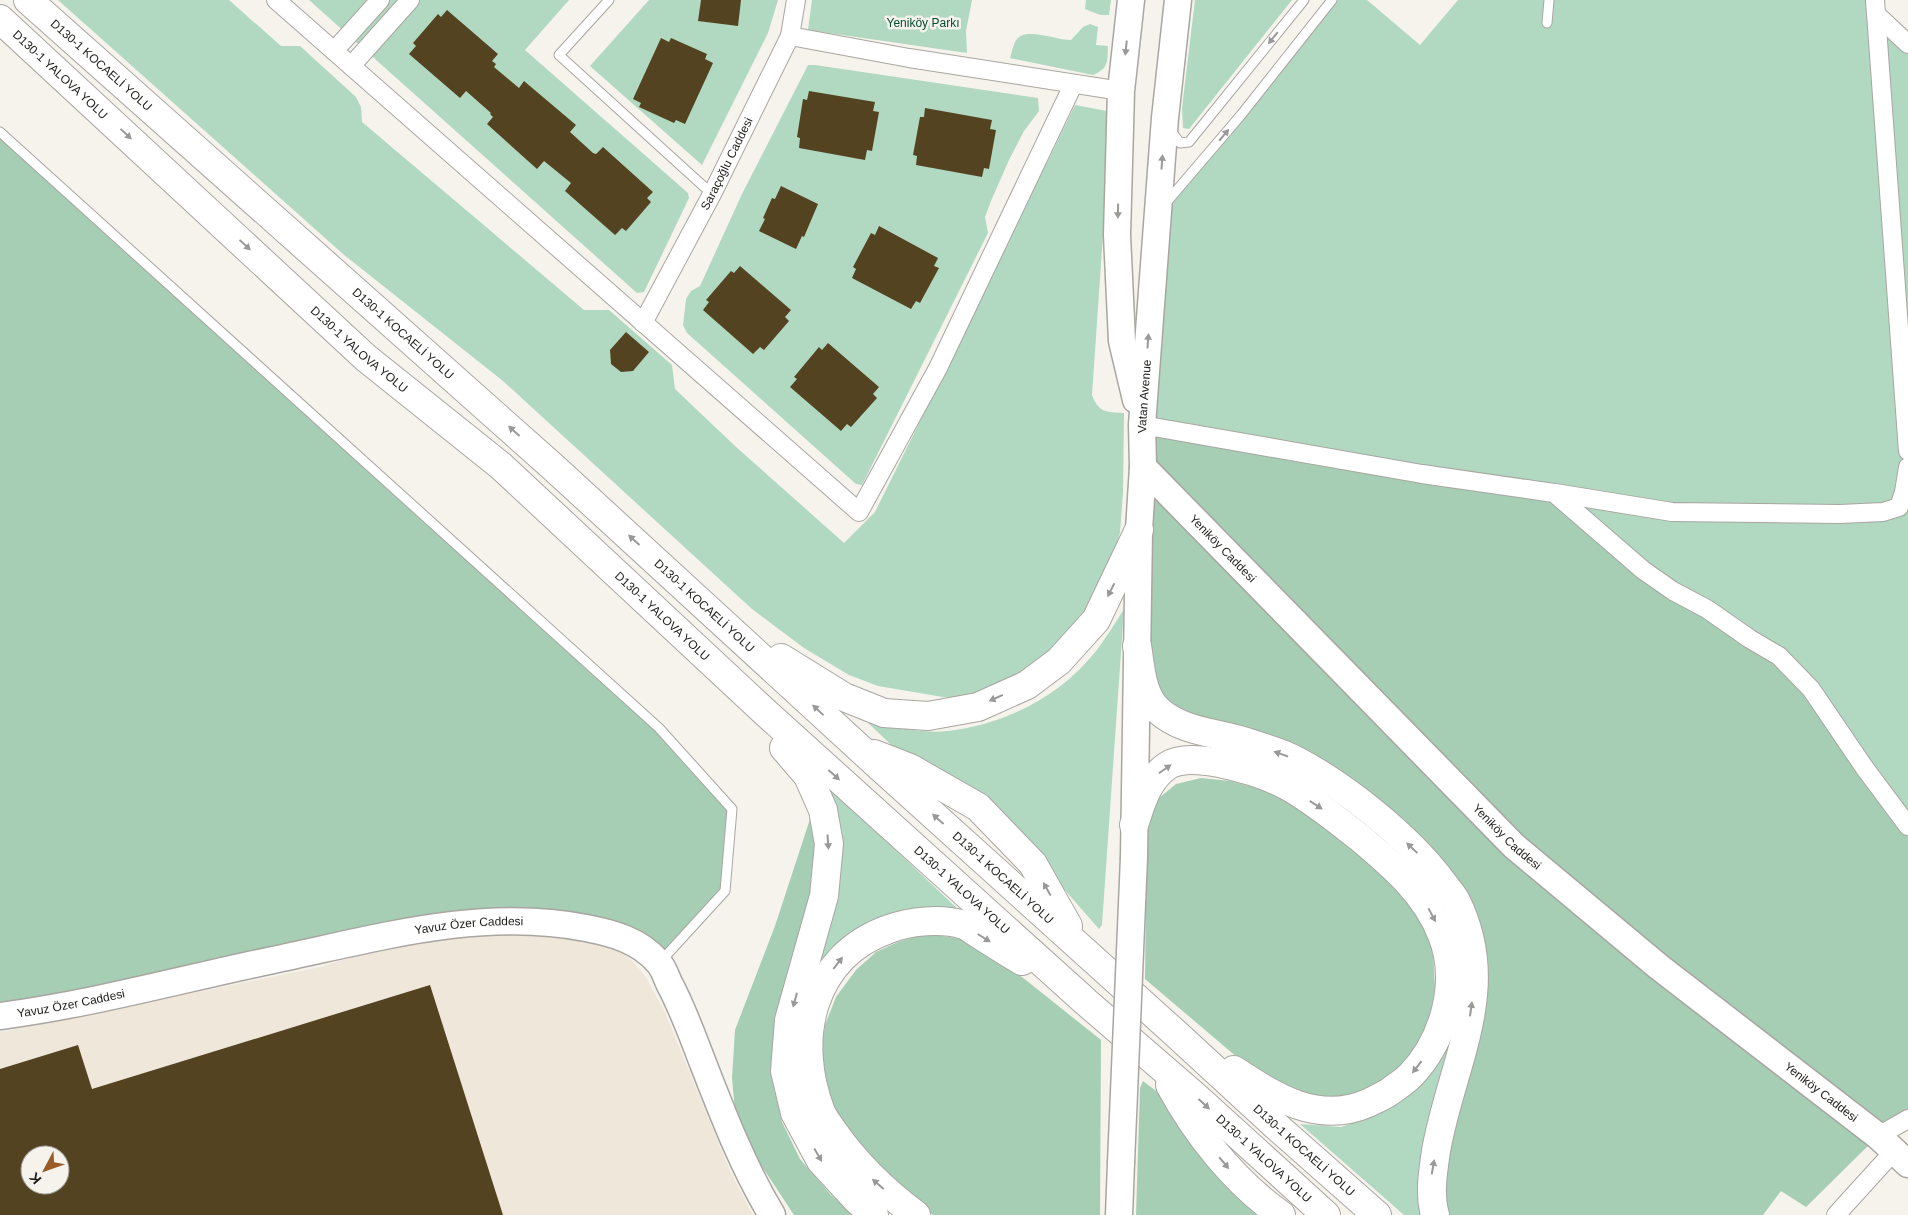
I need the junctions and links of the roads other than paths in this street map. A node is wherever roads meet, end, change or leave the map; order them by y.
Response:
1 (28, 0) edge
2 (276, 0) edge
3 (380, 0) edge
4 (410, 0) edge
5 (609, 0) edge
6 (796, 0) edge
7 (1131, 0) edge
8 (1178, 0) edge
9 (1304, 0) edge
10 (1332, 0) edge
11 (1549, 0) edge
12 (1876, 8) edge
13 (0, 19) edge
14 (1547, 23) dead end
15 (790, 36) junction
16 (1908, 44) edge
17 (334, 51) junction
18 (351, 66) junction
19 (1073, 85) junction
20 (1121, 91) junction
21 (1165, 118) junction
22 (0, 132) edge
23 (712, 194) junction
24 (1158, 212) junction
25 (1901, 256) edge
26 (643, 323) junction
27 (407, 391) junction
28 (1142, 425) junction
29 (1908, 450) edge
30 (1143, 467) junction
31 (1908, 467) edge
32 (1554, 493) junction
33 (1903, 510) edge
34 (1139, 530) junction
35 (692, 592) junction
36 (1137, 646) junction
37 (860, 749) junction
38 (1134, 825) junction
39 (1908, 826) edge
40 (1079, 947) junction
41 (659, 963) junction
42 (1086, 1002) junction
43 (0, 1016) edge
44 (1174, 1032) junction
45 (1159, 1064) junction
46 (1908, 1119) edge
47 (1893, 1150) edge
48 (772, 1215) edge
49 (874, 1215) edge
50 (916, 1215) edge
51 (1119, 1215) edge
52 (1281, 1215) edge
53 (1326, 1215) edge
54 (1377, 1215) edge
55 (1435, 1215) edge
56 (1836, 1215) edge

35 -> 1 highway, D130-1 KOCAELİ YOLU
2 - 17 street
3 - 17 street
4 - 18 street
5 - 23 lane
6 - 15 street, Saraçoğlu Caddesi
7 -> 20 street, Vatan Avenue
8 - 21 street, Vatan Avenue
9 -> 21 lane
24 -> 10 lane
11 - 14 lane
12 - 16 street
12 - 25 street
13 -> 27 highway, D130-1 YALOVA YOLU
15 - 19 street
15 - 23 street, Saraçoğlu Caddesi
17 - 18 street
18 - 26 street
19 - 20 street
19 - 26 street
20 -> 28 street, Vatan Avenue
24 -> 21 street, Vatan Avenue
22 - 41 lane
23 - 26 street, Saraçoğlu Caddesi
28 -> 24 street, Vatan Avenue
25 - 29 street
27 -> 42 highway, D130-1 YALOVA YOLU
27 -> 49 highway
28 - 30 street
28 - 32 street
30 - 34 street
30 - 47 street, Yeniköy Caddesi
31 - 33 street
32 - 33 street
32 - 39 street
34 -> 35 highway
34 - 36 street
37 -> 35 highway, D130-1 KOCAELİ YOLU
36 - 38 street
55 -> 36 highway
40 -> 37 highway, D130-1 KOCAELİ YOLU
40 -> 37 highway
38 -> 44 highway
38 - 51 street, bridge
40 - 44 highway, D130-1 KOCAELİ YOLU
41 - 43 street, Yavuz Özer Caddesi
41 - 48 street, Yavuz Özer Caddesi
42 - 45 highway, D130-1 YALOVA YOLU
50 -> 42 highway
44 - 54 highway, D130-1 KOCAELİ YOLU
45 -> 52 highway
45 -> 53 highway, D130-1 YALOVA YOLU
46 - 47 street
47 - 56 street

